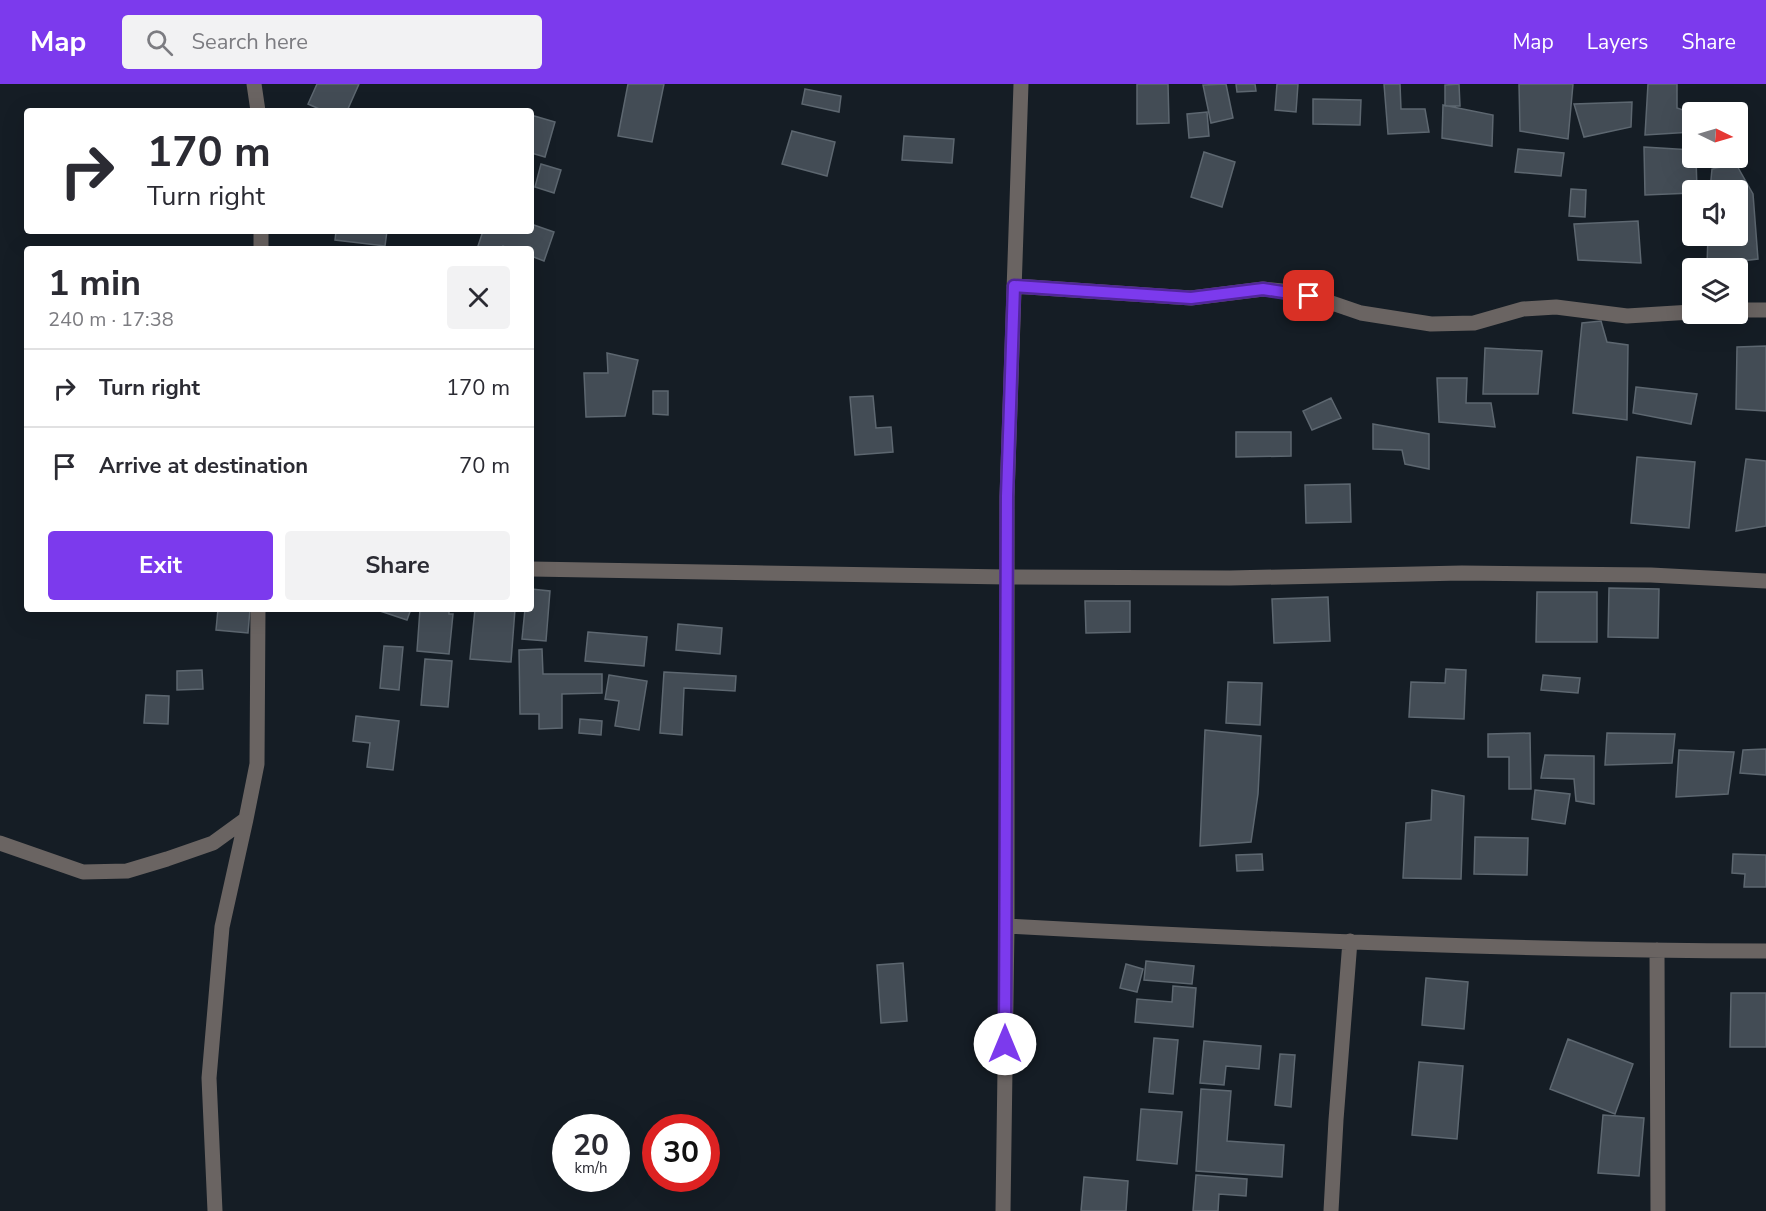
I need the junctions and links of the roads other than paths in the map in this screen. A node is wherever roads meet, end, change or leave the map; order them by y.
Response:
1 (254, 84) edge
2 (1021, 84) edge
3 (258, 108) edge
4 (1014, 286) junction
5 (1748, 310) edge
6 (1766, 310) edge
7 (1682, 313) edge
8 (534, 569) edge
9 (1006, 577) junction
10 (1766, 581) edge
11 (258, 612) edge
12 (246, 819) junction
13 (0, 843) edge
14 (1006, 926) junction
15 (1350, 942) junction
16 (1656, 950) junction
17 (1766, 951) edge
18 (215, 1211) edge
19 (1003, 1211) edge
20 (1332, 1211) edge
21 (1658, 1211) edge

1 - 3 street
2 - 4 street
4 - 7 street
4 - 9 street
5 - 6 street
8 - 9 street
9 - 10 street
9 - 14 street
11 - 12 street
12 - 13 street
12 - 18 street
14 - 15 street
14 - 19 street
15 - 16 street
15 - 20 street
16 - 17 street
16 - 21 street

